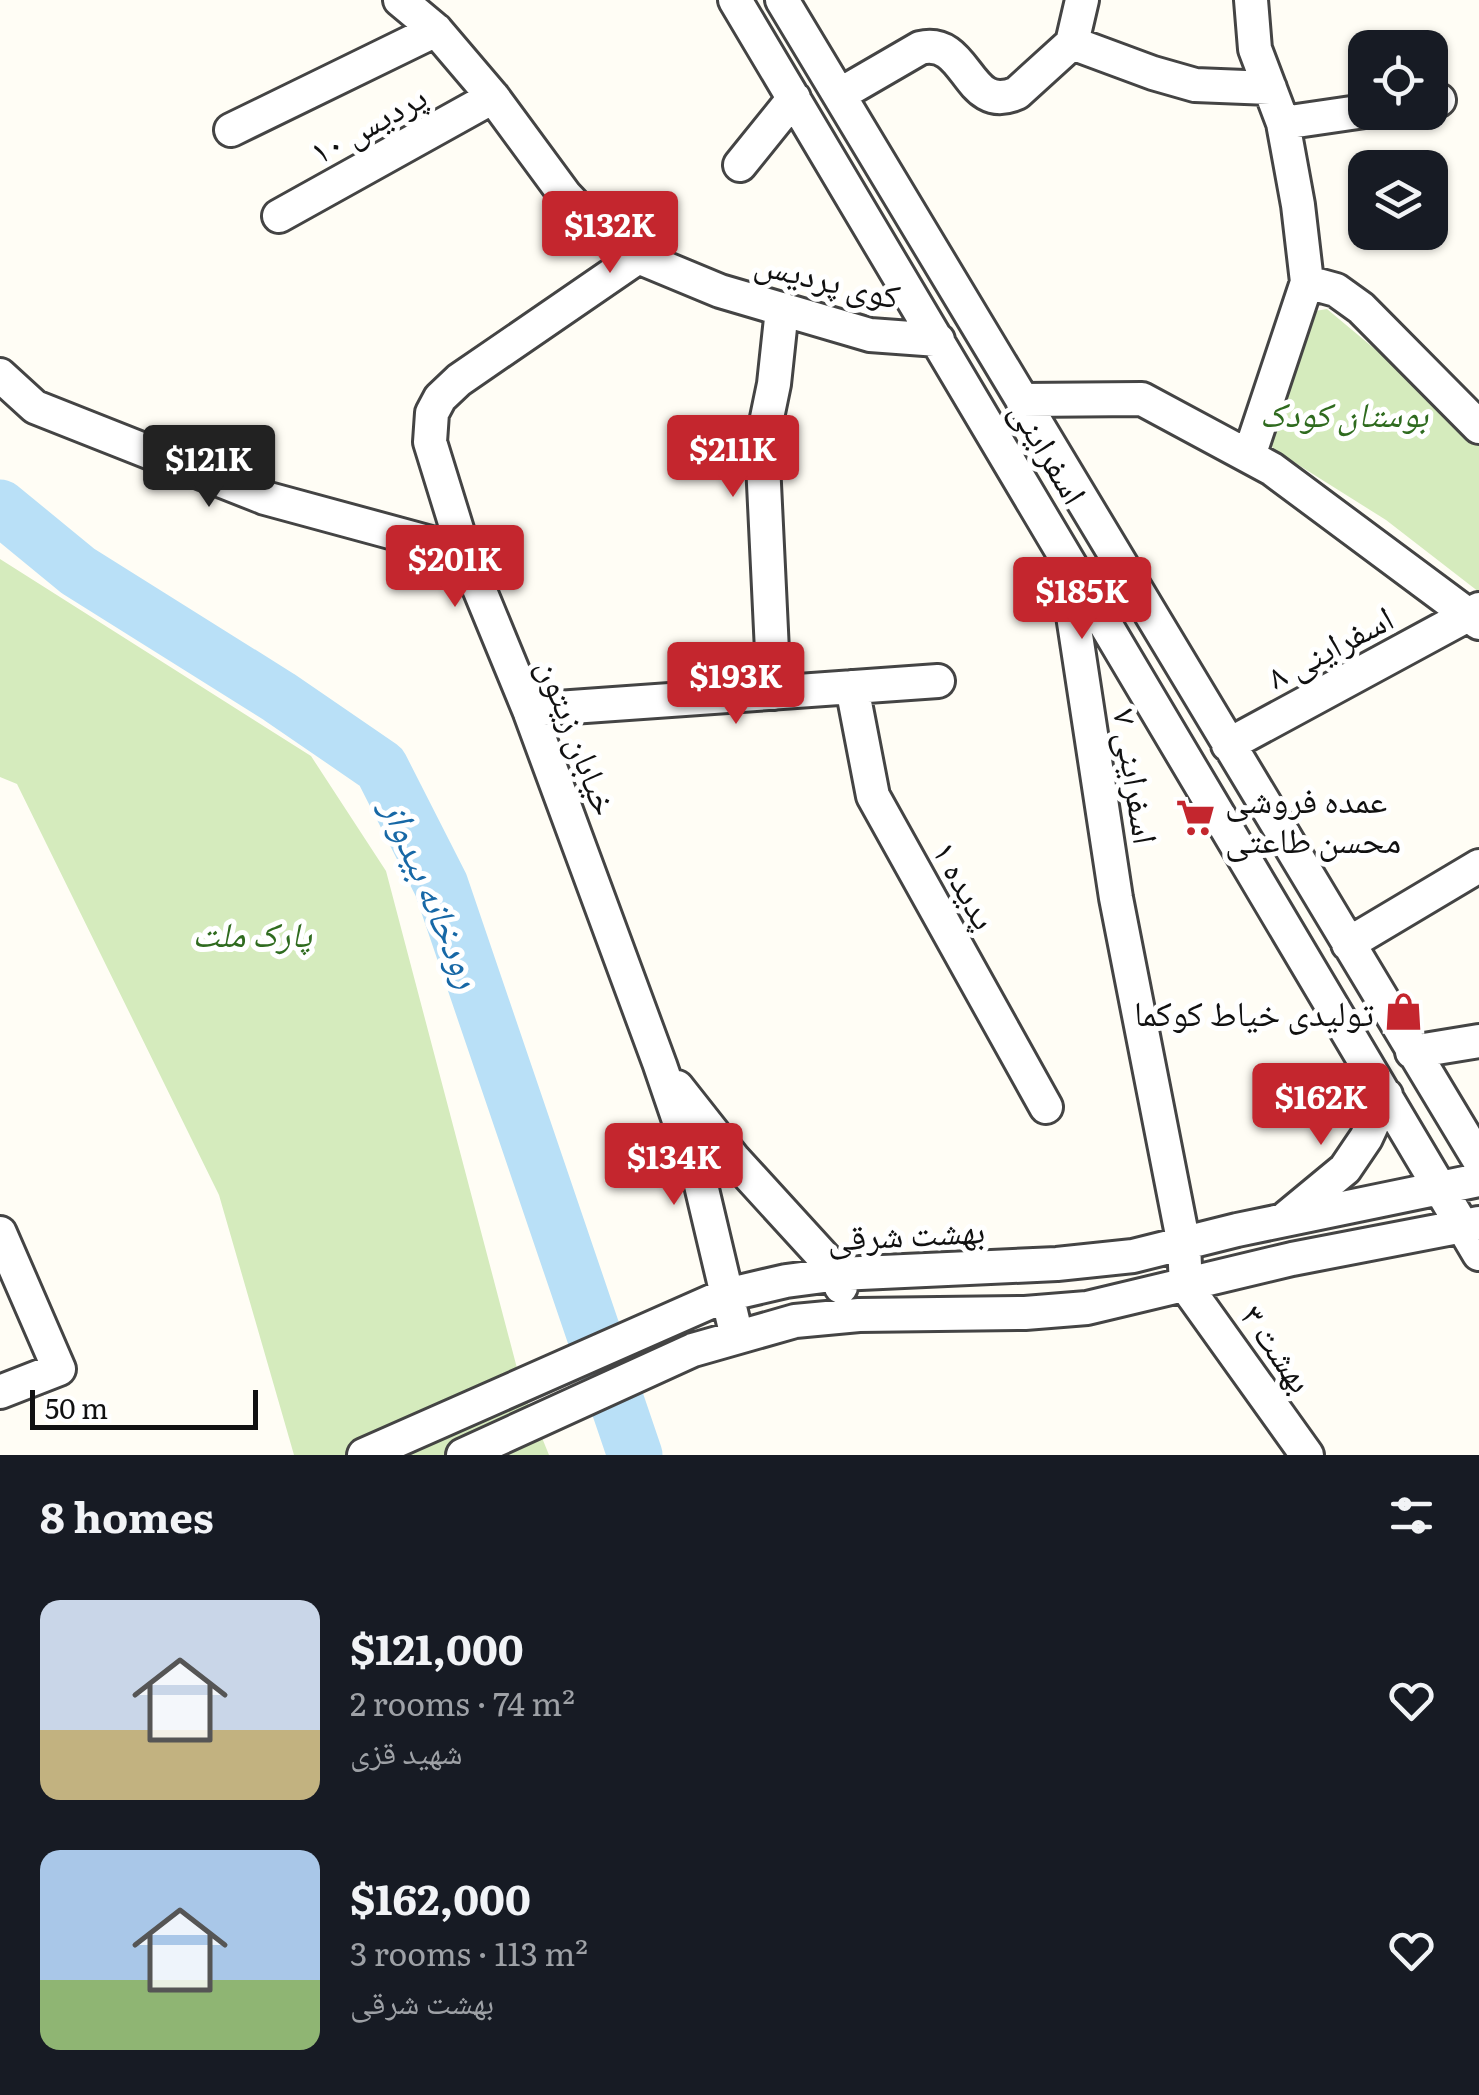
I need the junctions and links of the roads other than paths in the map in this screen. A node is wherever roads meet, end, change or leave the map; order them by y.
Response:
1 (400, 0) edge
2 (736, 0) edge
3 (782, 0) edge
4 (1082, 0) edge
5 (1251, 0) edge
6 (436, 30) junction
7 (1072, 43) junction
8 (1270, 88) junction
9 (839, 95) junction
10 (493, 97) junction
11 (794, 98) junction
12 (1348, 113) edge
13 (1283, 122) junction
14 (231, 130) dead end
15 (740, 165) dead end
16 (279, 216) dead end
17 (638, 257) junction
18 (1307, 282) junction
19 (782, 309) junction
20 (938, 340) junction
21 (0, 375) edge
22 (1022, 400) junction
23 (1474, 411) edge
24 (1249, 456) junction
25 (1062, 547) junction
26 (464, 552) junction
27 (1476, 616) edge
28 (938, 681) dead end
29 (852, 687) junction
30 (774, 693) junction
31 (529, 710) junction
32 (1228, 745) junction
33 (1479, 866) edge
34 (1348, 944) junction
35 (1479, 1041) edge
36 (1412, 1052) junction
37 (660, 1064) junction
38 (1386, 1094) junction
39 (1046, 1108) dead end
40 (1479, 1160) edge
41 (1479, 1180) edge
42 (1442, 1189) junction
43 (1282, 1220) junction
44 (0, 1233) edge
45 (1473, 1234) edge
46 (1184, 1245) junction
47 (838, 1274) junction
48 (1186, 1286) junction
49 (726, 1295) junction
50 (847, 1316) junction
51 (737, 1336) junction
52 (0, 1392) edge
53 (364, 1455) edge
54 (463, 1455) edge
55 (1306, 1455) edge

1 - 6 street, کوی پردیس
2 - 11 street, اسفراینی
3 - 9 street, اسفراینی
4 - 7 street
5 - 8 street
6 - 10 street, کوی پردیس
6 - 14 street
7 - 8 street
7 - 9 street
8 - 13 street
9 - 22 street, اسفراینی
10 - 16 street, پردیس ۱۰
10 - 17 street, کوی پردیس
11 - 15 street
11 - 20 street, اسفراینی
12 - 13 street
13 - 18 street
17 - 19 street, کوی پردیس
17 - 26 street, خیابان زیتون
18 - 23 street
18 - 24 street
19 - 20 street, کوی پردیس
19 - 30 street
20 - 25 street, اسفراینی
21 - 26 street
22 - 24 street
22 - 32 street, اسفراینی
24 - 27 street
25 - 38 street, اسفراینی
25 - 46 street, اسفراینی ۷
26 - 31 street, خیابان زیتون
27 - 32 street, اسفراینی ۸
28 - 29 street
29 - 30 street
29 - 39 street, پدیده ۱
30 - 31 street
31 - 37 street, خیابان زیتون
32 - 34 street, اسفراینی
33 - 34 street
34 - 36 street, اسفراینی
35 - 36 street
36 - 40 street, اسفراینی
37 - 47 street
37 - 49 street, خیابان زیتون
38 - 42 street, اسفراینی
38 - 43 street
41 - 42 street, بهشت شرقی
42 - 43 street, بهشت شرقی
42 - 45 street, اسفراینی
43 - 46 street, بهشت شرقی
44 - 52 street
45 - 48 street
46 - 47 street, بهشت شرقی
46 - 48 street, اسفراینی ۷
47 - 49 street, بهشت شرقی
47 - 50 street
48 - 50 street
48 - 55 street, بهشت ۳
49 - 51 street, خیابان زیتون
49 - 53 street, بهشت شرقی
50 - 51 street
51 - 54 street

